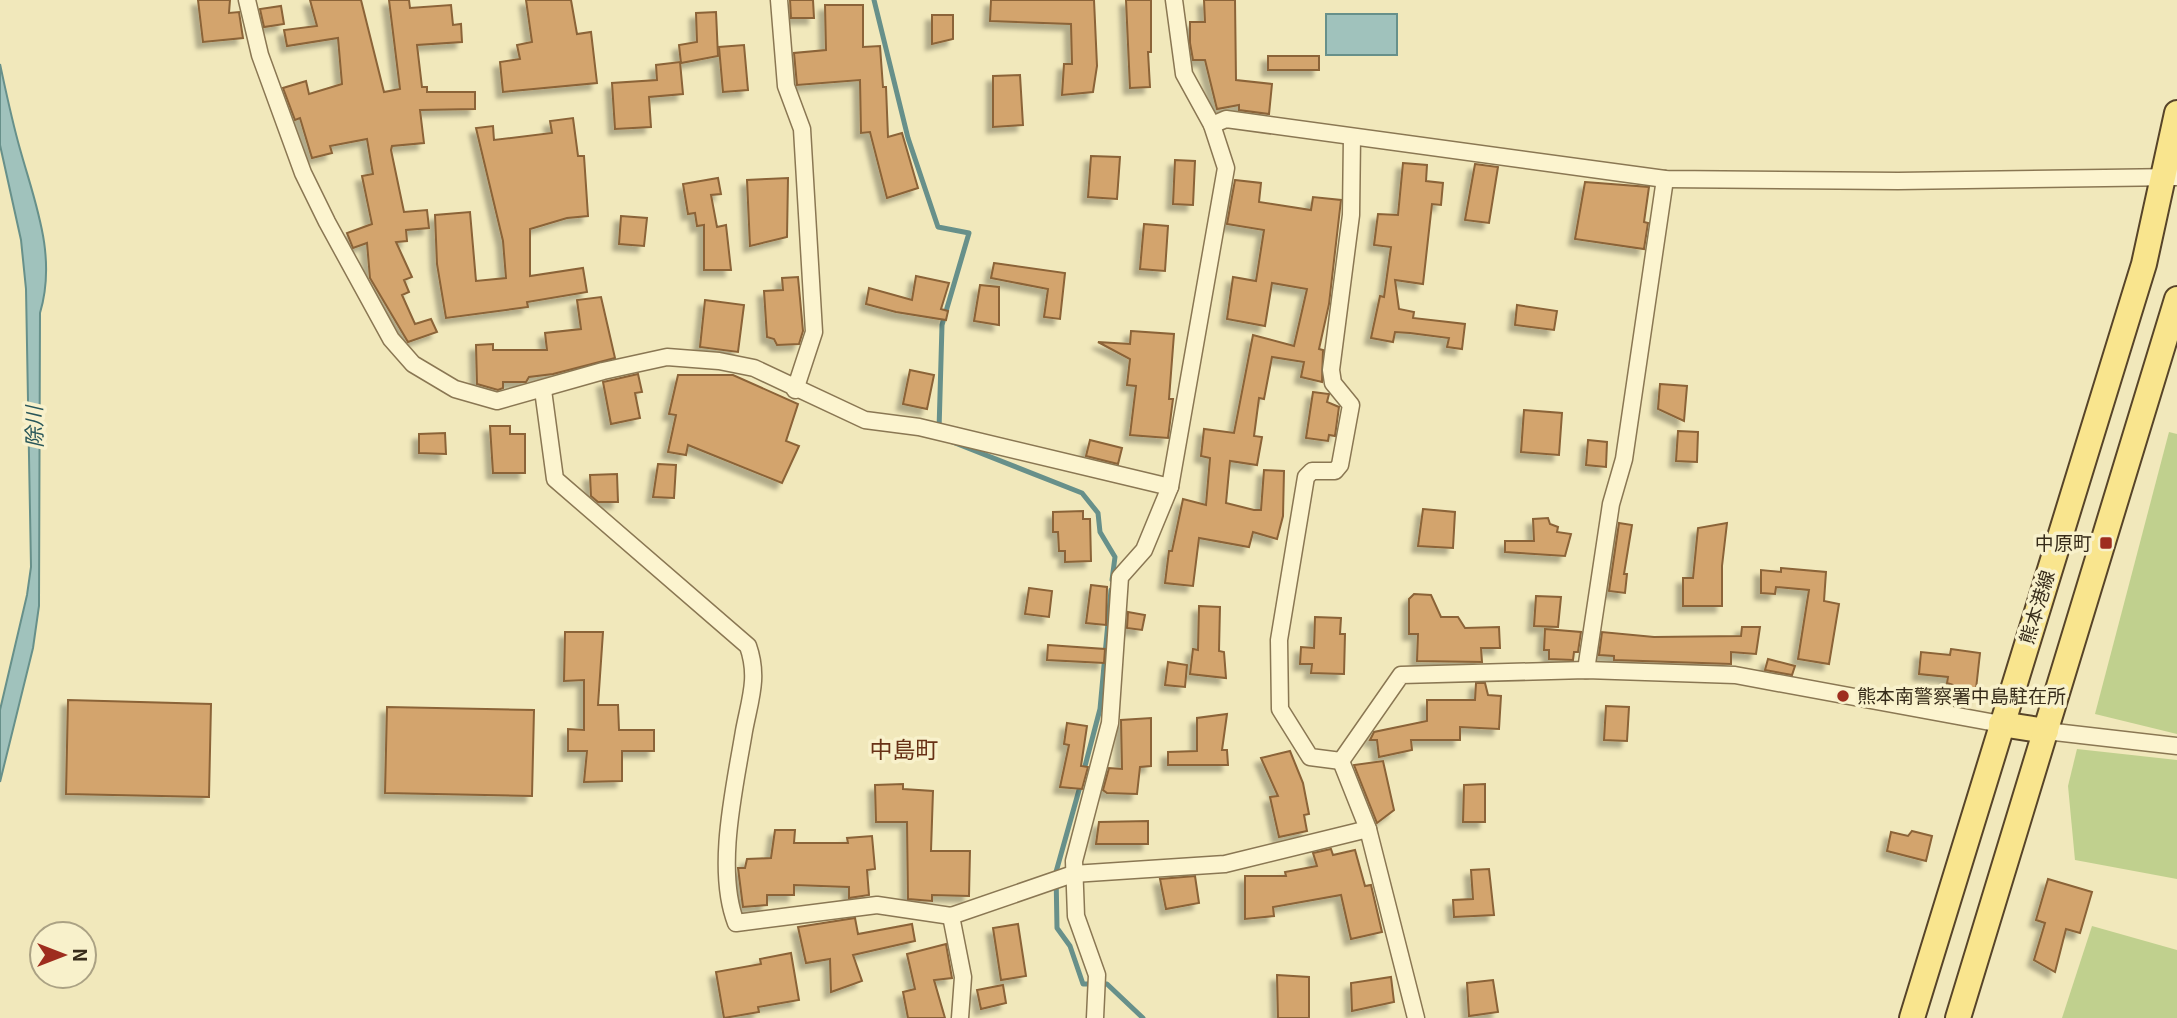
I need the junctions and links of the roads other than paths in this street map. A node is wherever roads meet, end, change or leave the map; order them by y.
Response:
1 (247, 0) edge
2 (779, 0) edge
3 (1174, 0) edge
4 (2177, 113) edge
5 (1212, 125) junction
6 (1352, 136) junction
7 (2171, 177) edge
8 (1665, 179) junction
9 (2177, 299) edge
10 (543, 390) junction
11 (795, 390) junction
12 (1170, 487) junction
13 (1586, 670) junction
14 (2001, 724) junction
15 (2046, 731) junction
16 (2177, 746) edge
17 (1341, 761) junction
18 (1368, 829) junction
19 (1073, 874) junction
20 (951, 916) junction
21 (960, 1018) edge
22 (1095, 1018) edge
23 (1416, 1018) edge
24 (1912, 1018) edge
25 (1958, 1018) edge

1 - 10 street
2 - 11 street
3 - 5 street
4 - 7 main road, 熊本港線
5 - 6 street
5 - 12 street
6 - 8 street
6 - 17 street
7 - 8 street
7 - 14 main road, 熊本港線
8 - 13 street
9 - 15 main road
10 - 11 street
10 - 20 street
11 - 12 street
12 - 19 street
13 - 14 street
13 - 17 street
14 - 15 main road
14 - 24 main road, 熊本港線
15 - 16 street
15 - 25 main road
17 - 18 street
18 - 19 street
18 - 23 street
19 - 20 street
19 - 22 street
20 - 21 street

